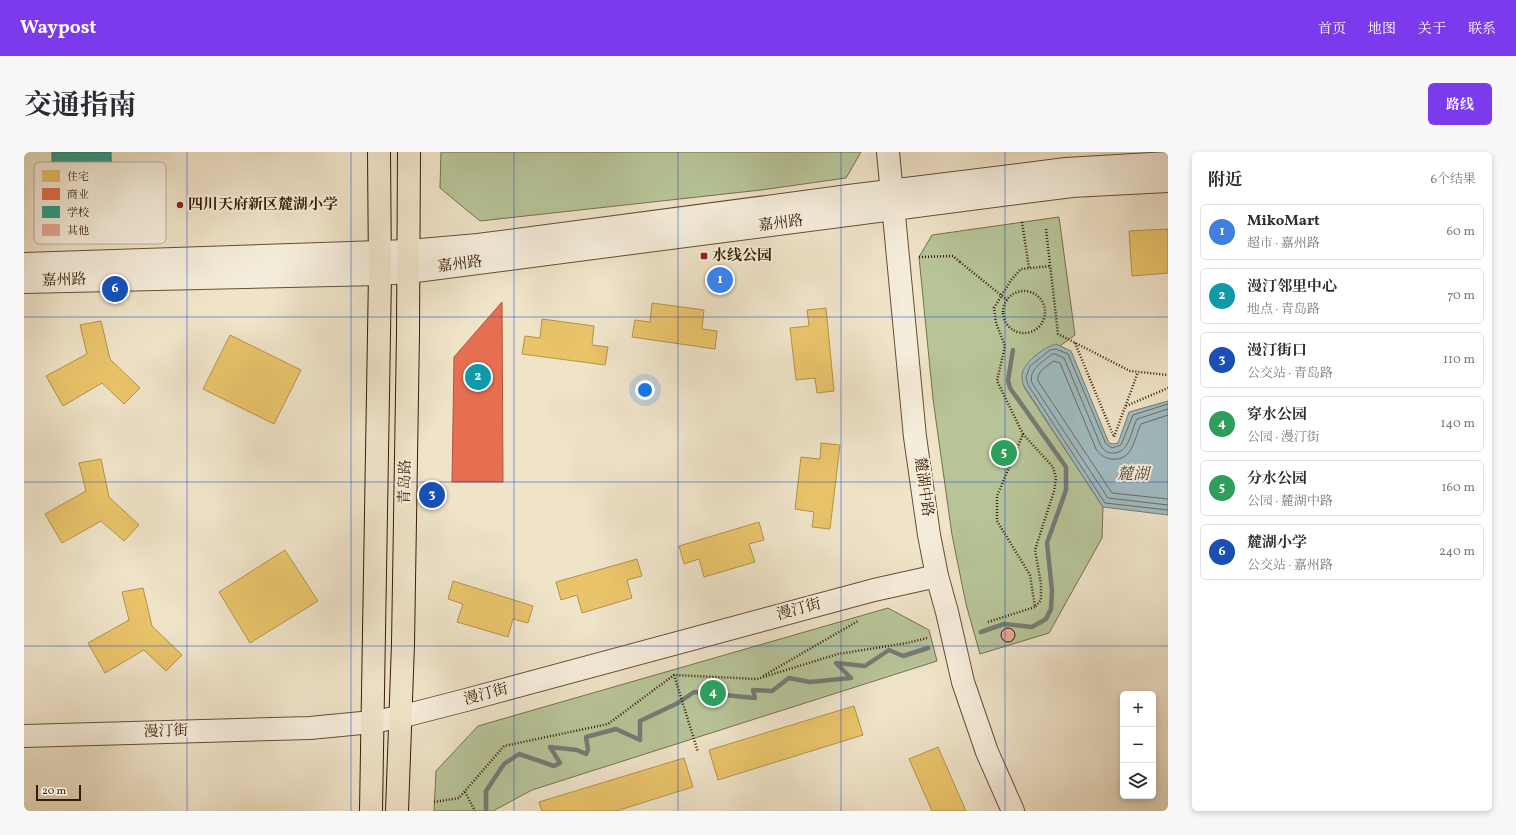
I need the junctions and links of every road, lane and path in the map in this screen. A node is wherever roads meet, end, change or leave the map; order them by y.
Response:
1 (379, 152) edge
2 (410, 152) edge
3 (888, 152) edge
4 (1168, 163) edge
5 (1168, 181) edge
6 (892, 200) junction
7 (1022, 222) dead end
8 (1046, 229) dead end
9 (380, 252) junction
10 (919, 257) dead end
11 (409, 261) junction
12 (24, 264) edge
13 (1051, 266) junction
14 (1029, 268) junction
15 (380, 274) junction
16 (24, 282) edge
17 (1007, 300) junction
18 (1075, 343) junction
19 (1138, 372) junction
20 (1168, 375) edge
21 (1168, 388) edge
22 (1125, 406) junction
23 (1023, 434) junction
24 (937, 576) junction
25 (1035, 607) junction
26 (858, 622) dead end
27 (988, 622) dead end
28 (927, 638) dead end
29 (674, 675) junction
30 (757, 679) junction
31 (400, 717) junction
32 (372, 722) junction
33 (24, 736) edge
34 (698, 752) dead end
35 (465, 792) junction
36 (434, 802) dead end
37 (371, 811) edge
38 (397, 811) edge
39 (475, 811) edge
40 (1013, 811) edge

1 - 9 main road, 青岛路
2 - 11 main road, 青岛路
3 - 6 street, 麓湖中路
4 - 6 street
5 - 6 street
6 - 11 street, 嘉州路
6 - 24 street, 麓湖中路
7 - 14 path
8 - 13 path
9 - 11 street, 嘉州路
9 - 12 street, 嘉州路
9 - 15 main road, 青岛路
10 - 17 path, bridge
11 - 15 street, 嘉州路
11 - 31 main road, 青岛路
13 - 14 path
13 - 18 path
14 - 23 path
15 - 16 street, 嘉州路
15 - 32 main road, 青岛路
17 - 17 path
18 - 19 path
18 - 22 path
19 - 20 path
19 - 22 path
21 - 22 path
23 - 25 path
23 - 25 path
24 - 31 street, 漫汀街
24 - 40 street, 麓湖中路
25 - 27 path
26 - 30 path
28 - 30 path
29 - 30 path
29 - 34 path
29 - 35 path
31 - 32 street, 漫汀街
31 - 38 main road, 青岛路
32 - 33 street, 漫汀街
32 - 37 main road, 青岛路
35 - 36 path
35 - 39 path

